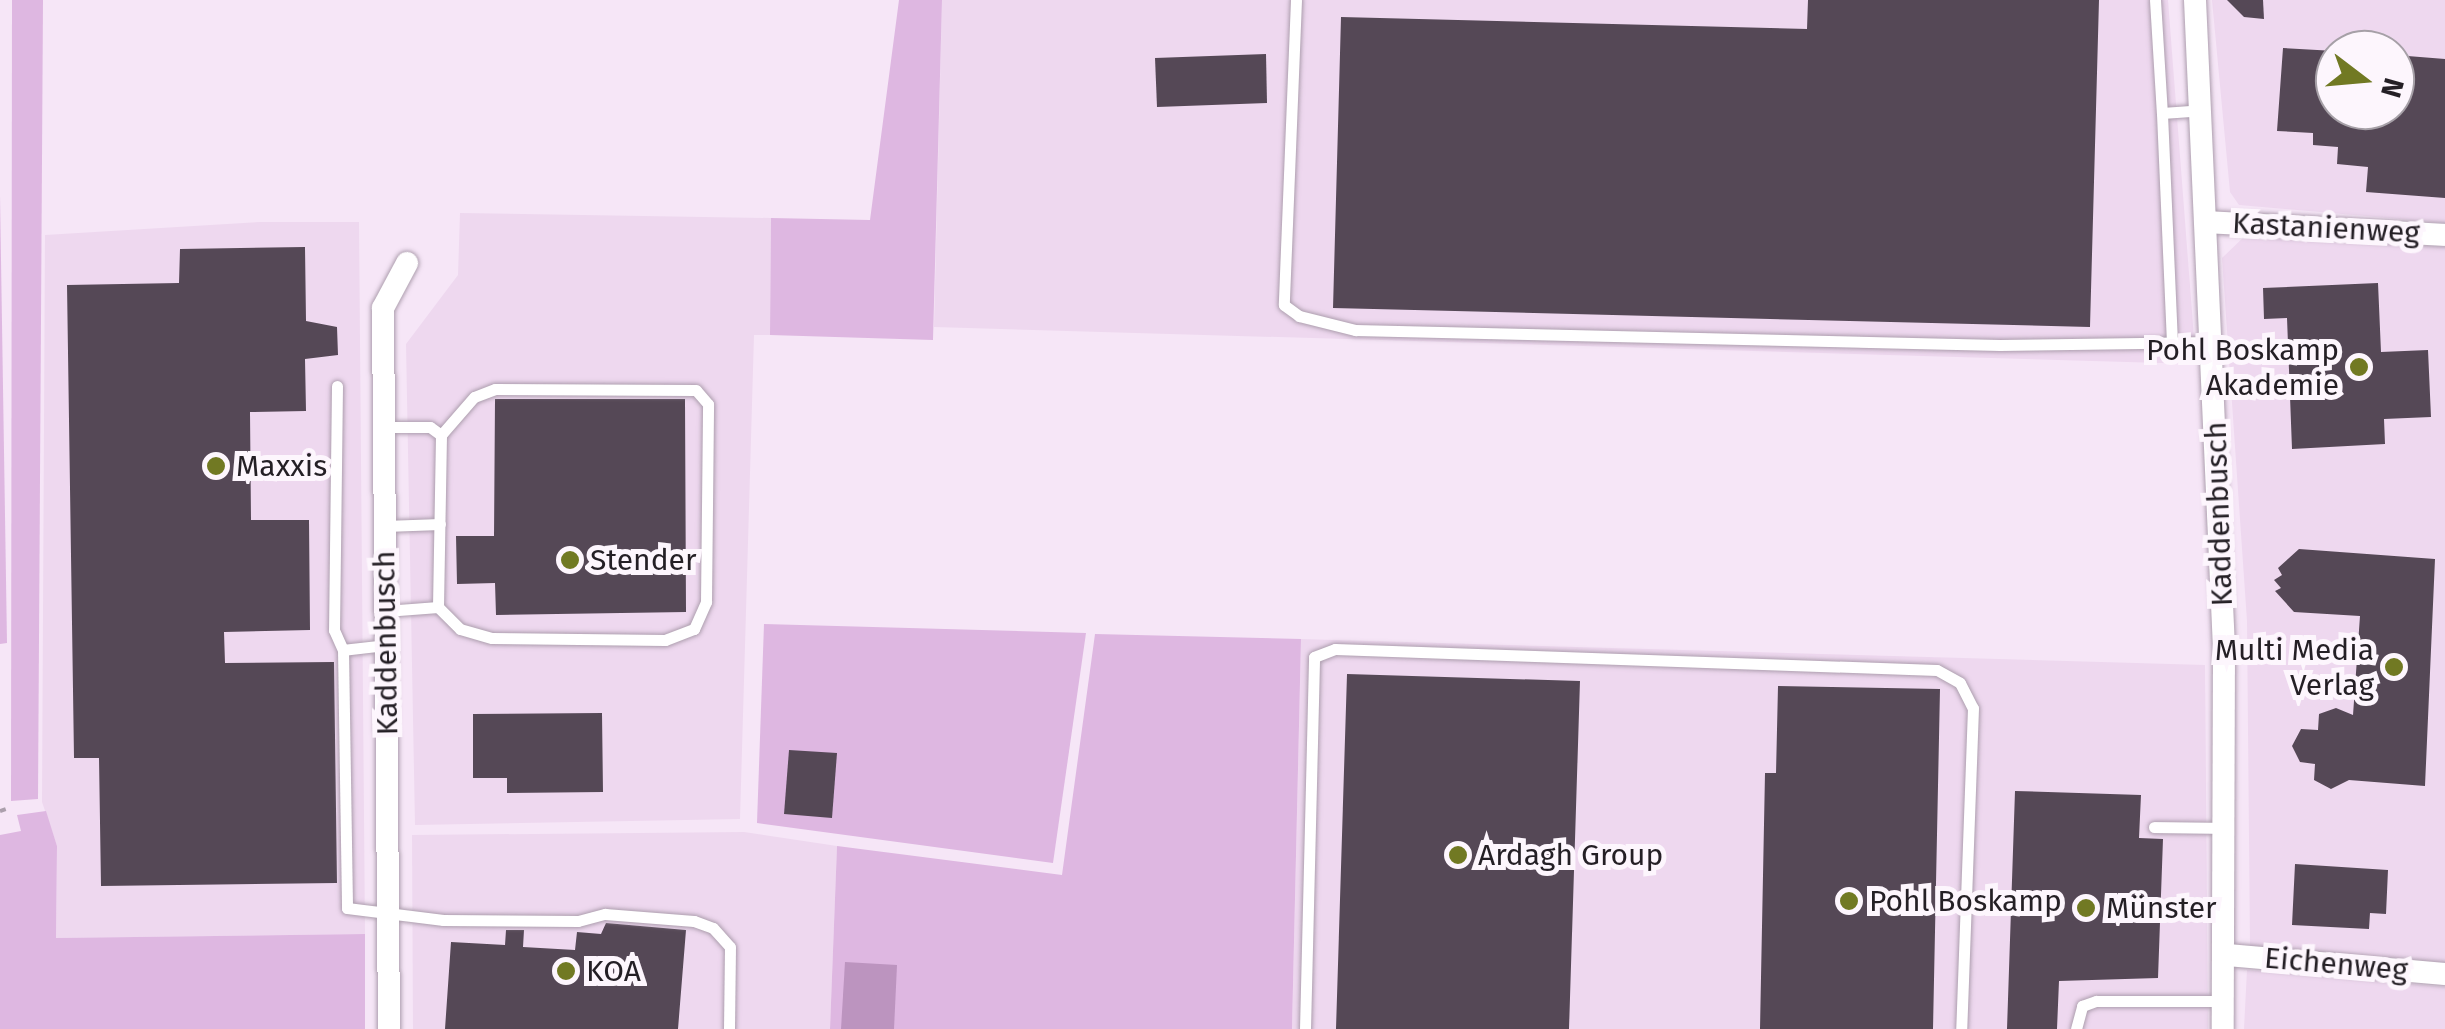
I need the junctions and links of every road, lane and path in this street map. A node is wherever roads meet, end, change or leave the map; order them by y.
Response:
1 (1296, 0) edge
2 (2154, 0) edge
3 (2194, 0) edge
4 (2200, 110) junction
5 (2162, 113) junction
6 (2207, 222) junction
7 (2445, 235) edge
8 (407, 262) dead end
9 (2212, 342) junction
10 (2172, 343) junction
11 (337, 386) dead end
12 (384, 427) junction
13 (441, 435) junction
14 (440, 524) junction
15 (384, 526) junction
16 (438, 607) junction
17 (385, 611) junction
18 (386, 645) junction
19 (343, 650) junction
20 (2154, 827) dead end
21 (2226, 828) junction
22 (388, 916) junction
23 (2226, 955) junction
24 (2445, 974) edge
25 (2224, 1001) junction
26 (389, 1029) edge
27 (730, 1029) edge
28 (1305, 1029) edge
29 (1960, 1029) edge
30 (2076, 1029) edge
31 (2223, 1029) edge

1 - 10 lane
2 - 5 lane
3 - 4 street, Kaddenbusch
4 - 5 lane
4 - 6 street, Kaddenbusch
5 - 10 lane
6 - 7 street, Kastanienweg
6 - 9 street, Kaddenbusch
8 - 12 street, Kaddenbusch
9 - 10 lane
9 - 21 street, Kaddenbusch
11 - 19 lane
12 - 13 lane
12 - 15 street, Kaddenbusch
13 - 14 lane
13 - 16 lane
14 - 15 lane
14 - 16 lane
15 - 17 street, Kaddenbusch
16 - 17 lane
17 - 18 street, Kaddenbusch
18 - 19 lane
18 - 22 street, Kaddenbusch
19 - 22 lane
20 - 21 lane
21 - 23 street, Kaddenbusch
22 - 26 street, Kaddenbusch
22 - 27 lane
23 - 24 street, Eichenweg
23 - 25 street, Kaddenbusch
25 - 30 lane
25 - 31 street, Kaddenbusch
28 - 29 lane

